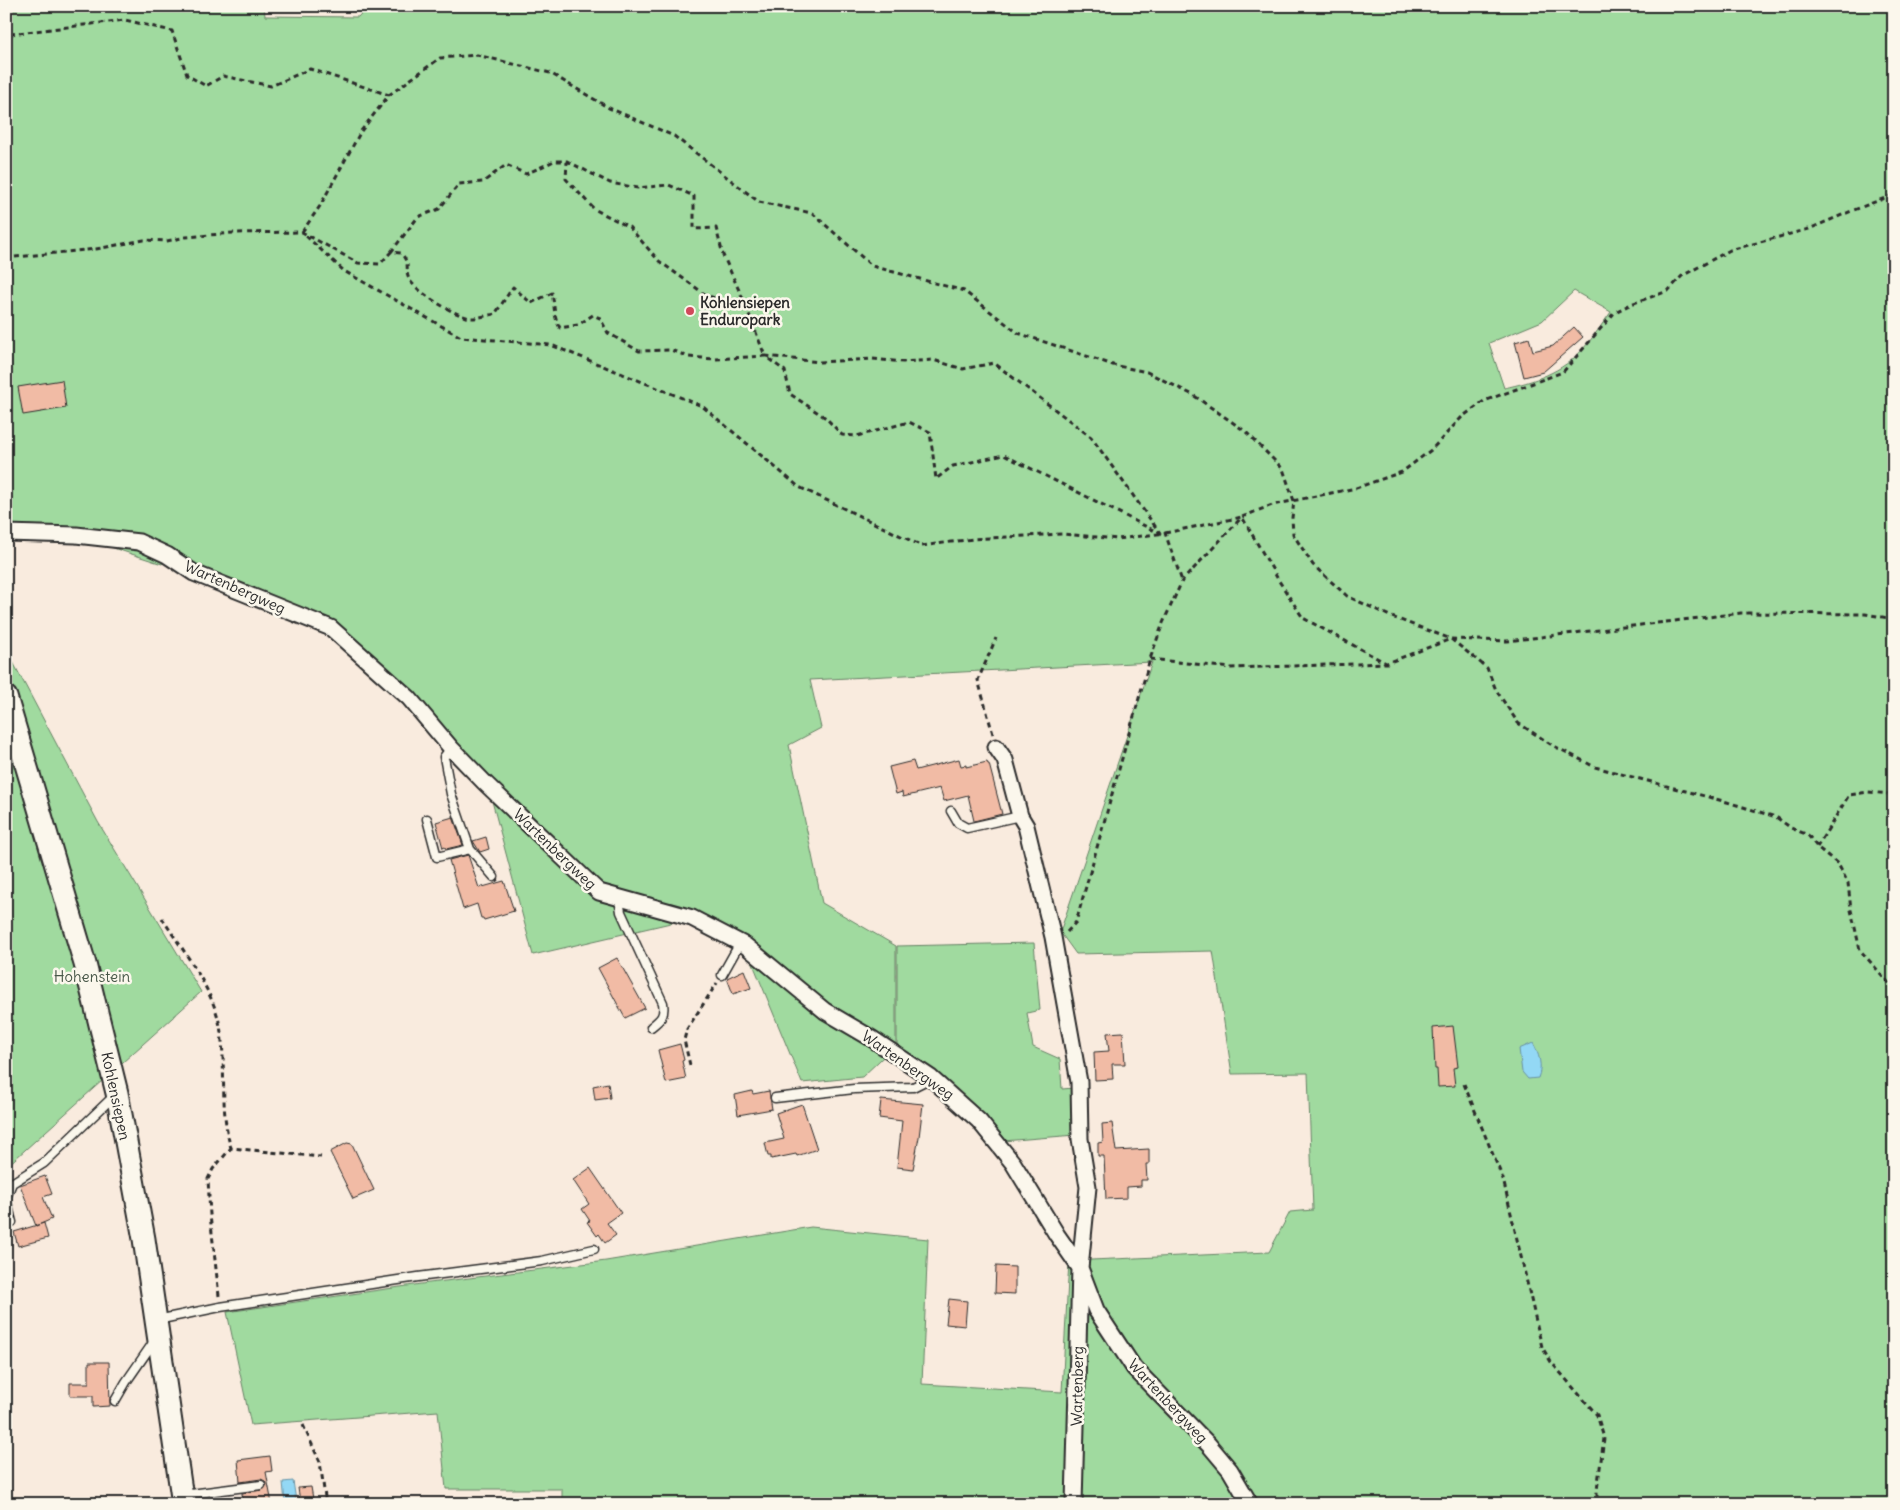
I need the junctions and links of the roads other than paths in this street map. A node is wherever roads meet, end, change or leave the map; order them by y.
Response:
1 (6, 533) edge
2 (6, 698) edge
3 (996, 747) road end
4 (451, 748) junction
5 (951, 810) dead end
6 (1020, 816) junction
7 (427, 819) dead end
8 (470, 849) junction
9 (494, 877) dead end
10 (619, 899) junction
11 (740, 943) junction
12 (722, 975) dead end
13 (651, 1027) dead end
14 (931, 1078) junction
15 (117, 1093) junction
16 (775, 1098) dead end
17 (12, 1222) dead end
18 (594, 1249) dead end
19 (1080, 1268) junction
20 (158, 1327) junction
21 (115, 1401) dead end
22 (260, 1485) dead end
23 (182, 1499) edge
24 (1074, 1504) edge
25 (1250, 1504) edge

1 - 4 street, Wartenbergweg
2 - 15 street, Kohlensiepen
3 - 6 street, Wartenbergweg
4 - 8 lane
4 - 10 street, Wartenbergweg
5 - 6 lane
6 - 19 street, Wartenbergweg
7 - 8 lane
8 - 9 lane
10 - 11 street, Wartenbergweg
10 - 13 lane
11 - 12 lane
11 - 14 street, Wartenbergweg
14 - 16 lane
14 - 19 street, Wartenbergweg
15 - 17 lane
15 - 20 street, Kohlensiepen
18 - 20 lane
19 - 24 street, Wartenberg
19 - 25 street, Wartenbergweg
20 - 21 lane
20 - 23 street, Kohlensiepen
22 - 23 lane

